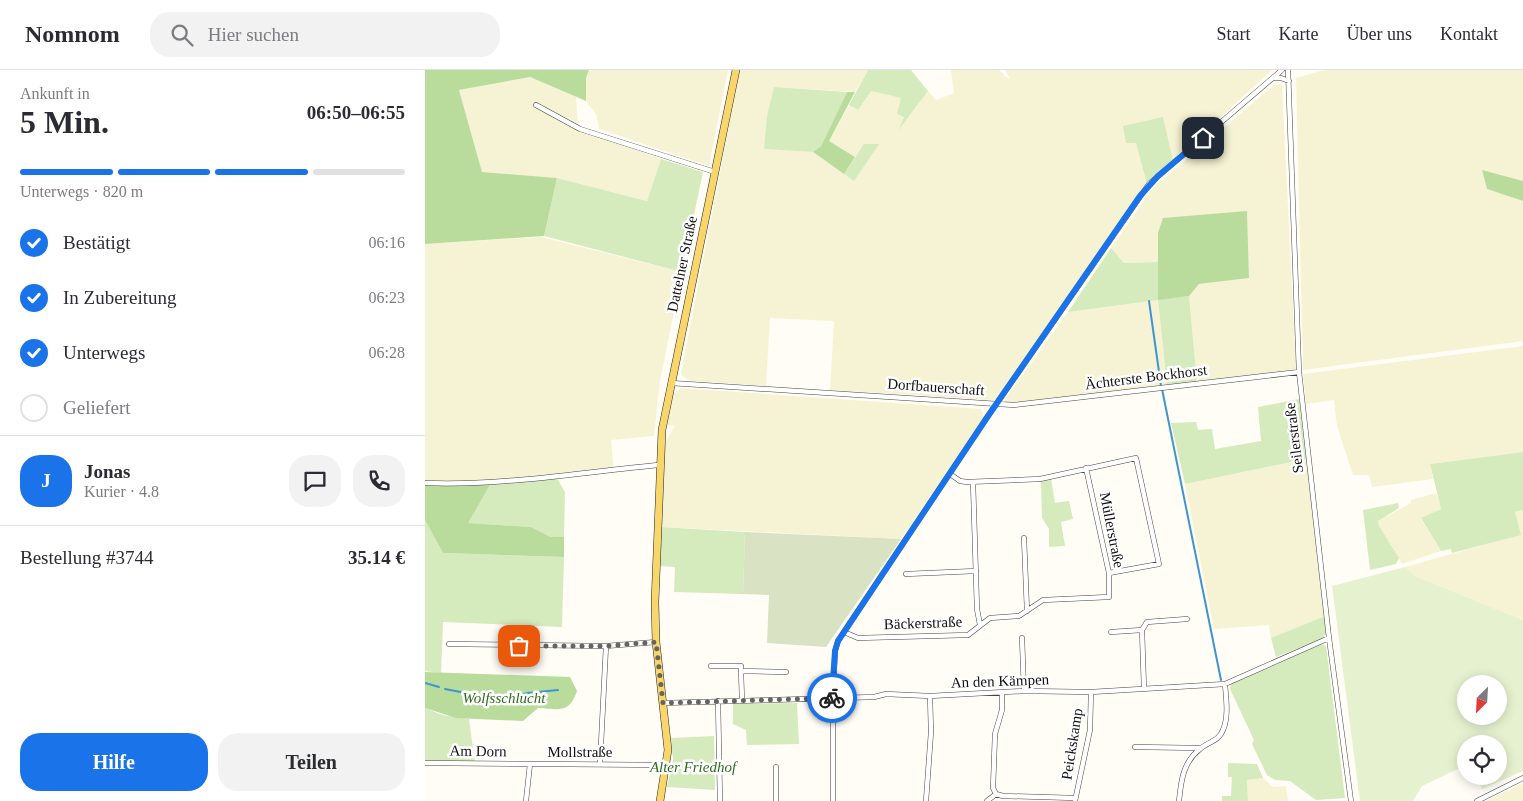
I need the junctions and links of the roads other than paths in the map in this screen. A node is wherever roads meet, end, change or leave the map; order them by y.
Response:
1 (737, 70) edge
2 (1282, 70) edge
3 (1288, 70) edge
4 (1274, 78) junction
5 (1289, 81) junction
6 (536, 105) dead end
7 (715, 172) junction
8 (1299, 372) junction
9 (671, 383) junction
10 (997, 404) junction
11 (659, 465) junction
12 (1086, 468) junction
13 (951, 474) junction
14 (425, 482) edge
15 (973, 482) junction
16 (1024, 538) dead end
17 (976, 571) junction
18 (906, 574) dead end
19 (1109, 574) junction
20 (1109, 597) joint
21 (1027, 611) junction
22 (1187, 619) dead end
23 (980, 625) junction
24 (1142, 630) junction
25 (844, 632) junction
26 (1111, 632) dead end
27 (1022, 638) dead end
28 (1329, 638) junction
29 (656, 642) junction
30 (449, 644) dead end
31 (606, 646) junction
32 (711, 666) dead end
33 (741, 671) junction
34 (786, 672) dead end
35 (1225, 684) junction
36 (1144, 689) junction
37 (1025, 691) junction
38 (1091, 692) junction
39 (1002, 693) junction
40 (930, 696) junction
41 (833, 698) junction
42 (741, 700) junction
43 (718, 701) junction
44 (663, 703) junction
45 (1135, 747) dead end
46 (1201, 748) junction
47 (425, 763) edge
48 (530, 764) junction
49 (600, 764) junction
50 (667, 765) junction
51 (776, 767) dead end
52 (1523, 778) edge
53 (996, 794) junction
54 (1075, 799) edge
55 (526, 801) edge
56 (660, 801) edge
57 (720, 801) edge
58 (776, 801) edge
59 (833, 801) edge
60 (926, 801) edge
61 (987, 801) edge
62 (1179, 801) edge
63 (1351, 801) edge
64 (1477, 801) edge

1 - 7 main road, Dattelner Straße
2 - 4 street, Dorfbauerschaft
3 - 5 street, Seilerstraße
4 - 5 street
4 - 10 street, Dorfbauerschaft
5 - 8 street, Seilerstraße
6 - 7 street
7 - 9 main road, Dattelner Straße
8 - 10 street, Ächterste Bockhorst
8 - 28 street, Seilerstraße
9 - 10 street, Dorfbauerschaft
9 - 11 main road, Dattelner Straße
10 - 13 street
11 - 14 street
11 - 29 main road, Dattelner Straße
12 - 15 street
12 - 19 street, Müllerstraße
12 - 19 street
13 - 15 street
13 - 25 street
15 - 17 street
16 - 21 street
17 - 18 street
17 - 23 street
19 - 20 street, Müllerstraße
20 - 21 street, Bäckerstraße
21 - 23 street, Bäckerstraße
22 - 24 street
23 - 25 street, Bäckerstraße
24 - 26 street
24 - 36 street
25 - 41 street
27 - 37 street
28 - 35 street, An den Kämpen
28 - 63 street, Seilerstraße
29 - 31 street
29 - 44 main road, Dattelner Straße
30 - 31 street
31 - 49 street
32 - 33 street
33 - 34 street
33 - 42 street
35 - 36 street, An den Kämpen
35 - 46 street
36 - 38 street, An den Kämpen
37 - 38 street, An den Kämpen
37 - 39 street, An den Kämpen
38 - 54 street, Peickskamp
39 - 40 street, An den Kämpen
39 - 53 street
40 - 41 street, An den Kämpen
40 - 60 street
41 - 42 street, An den Kämpen
41 - 59 street
42 - 43 street, An den Kämpen
43 - 44 street, An den Kämpen
43 - 57 street
44 - 50 main road, Dattelner Straße
45 - 46 street
46 - 62 street
47 - 48 street, Am Dorn
48 - 49 street, Mollstraße
48 - 55 street, Mollstraße
49 - 50 street, Mollstraße
50 - 56 main road, Dattelner Straße
51 - 58 street
52 - 64 street
53 - 54 street
53 - 61 street

